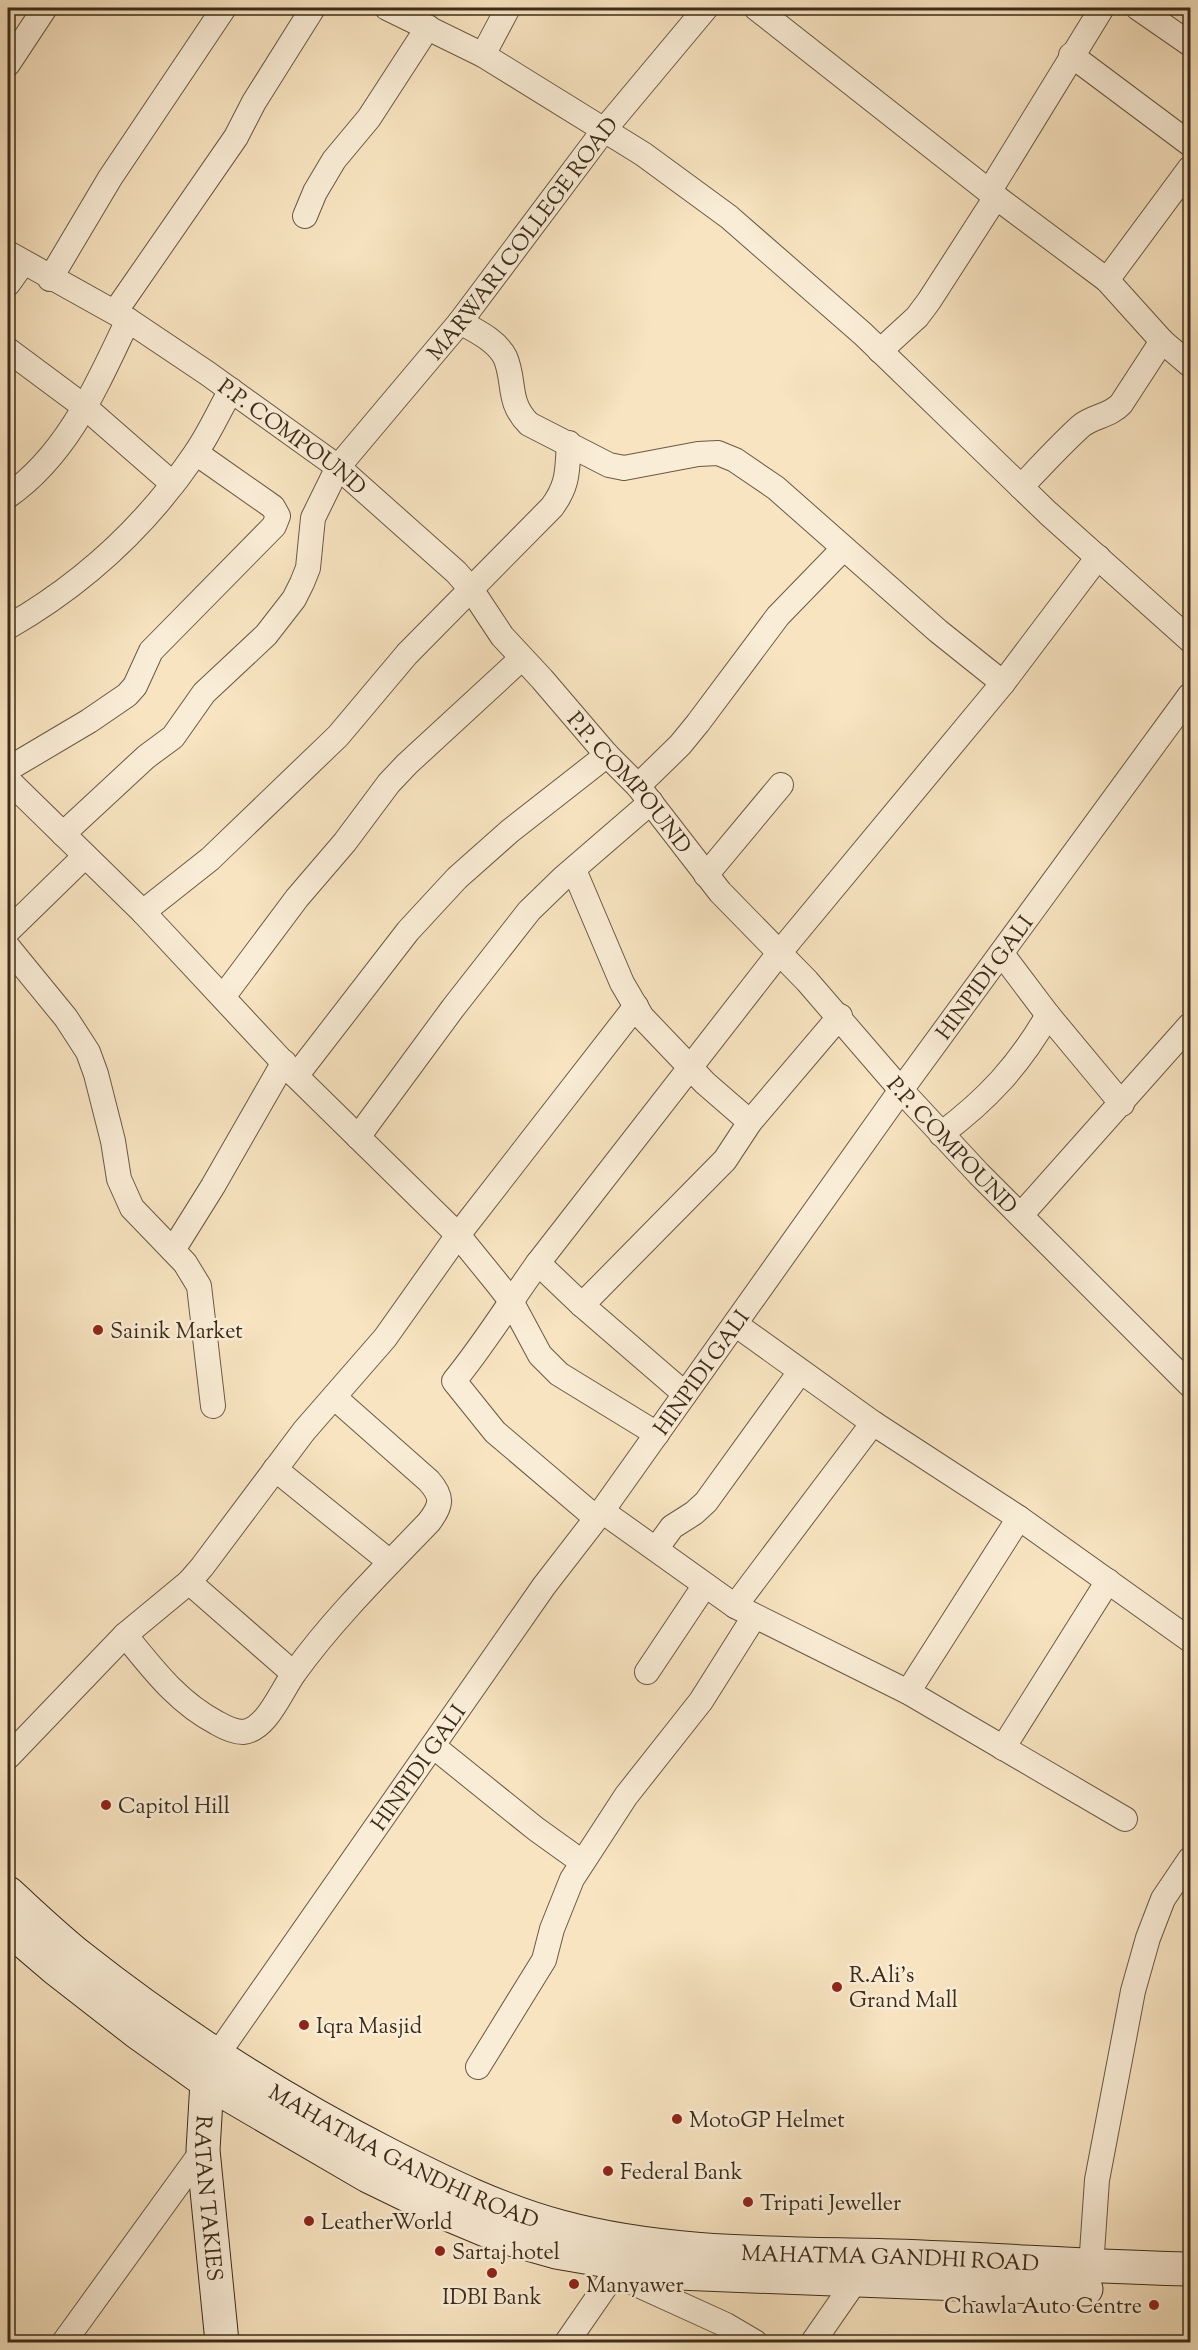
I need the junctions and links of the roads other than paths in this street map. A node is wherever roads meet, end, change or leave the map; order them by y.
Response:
1 (45, 8) edge
2 (224, 8) edge
3 (313, 8) edge
4 (387, 8) edge
5 (508, 8) edge
6 (706, 8) edge
7 (756, 8) edge
8 (1102, 8) edge
9 (1138, 8) edge
10 (420, 18) edge
11 (1191, 44) edge
12 (1071, 54) junction
13 (483, 55) junction
14 (8, 64) edge
15 (604, 130) junction
16 (1191, 144) edge
17 (1191, 168) edge
18 (992, 194) junction
19 (305, 216) dead end
20 (15, 258) edge
21 (50, 279) junction
22 (1107, 280) junction
23 (8, 284) edge
24 (121, 316) junction
25 (460, 322) junction
26 (1162, 341) junction
27 (8, 350) edge
28 (880, 351) junction
29 (1191, 365) edge
30 (231, 390) junction
31 (86, 408) junction
32 (569, 444) junction
33 (196, 453) junction
34 (338, 467) junction
35 (173, 484) junction
36 (1021, 487) junction
37 (8, 496) edge
38 (843, 549) junction
39 (1098, 557) junction
40 (471, 589) junction
41 (8, 627) edge
42 (1191, 640) edge
43 (522, 658) junction
44 (1004, 683) junction
45 (1191, 695) edge
46 (607, 755) junction
47 (8, 768) edge
48 (8, 780) edge
49 (782, 785) dead end
50 (645, 794) junction
51 (63, 834) junction
52 (85, 856) junction
53 (574, 870) junction
54 (706, 875) junction
55 (143, 912) junction
56 (8, 931) edge
57 (8, 947) edge
58 (780, 952) junction
59 (1002, 954) junction
60 (223, 997) junction
61 (636, 1006) junction
62 (1048, 1015) junction
63 (840, 1016) junction
64 (1191, 1025) edge
65 (690, 1068) junction
66 (290, 1069) junction
67 (901, 1090) junction
68 (1122, 1104) junction
69 (750, 1122) junction
70 (941, 1134) junction
71 (358, 1137) junction
72 (1021, 1215) junction
73 (458, 1235) junction
74 (173, 1250) junction
75 (538, 1263) junction
76 (511, 1301) junction
77 (582, 1305) junction
78 (735, 1324) junction
79 (800, 1372) junction
80 (1191, 1385) edge
81 (685, 1394) junction
82 (334, 1397) junction
83 (213, 1406) dead end
84 (873, 1424) junction
85 (657, 1434) junction
86 (274, 1469) junction
87 (599, 1514) junction
88 (1019, 1518) junction
89 (656, 1549) junction
90 (390, 1562) junction
91 (1108, 1581) junction
92 (189, 1582) junction
93 (705, 1585) junction
94 (745, 1611) junction
95 (125, 1635) junction
96 (1191, 1640) edge
97 (647, 1672) dead end
98 (293, 1673) junction
99 (908, 1692) junction
100 (433, 1746) junction
101 (1003, 1748) junction
102 (8, 1757) edge
103 (1125, 1819) dead end
104 (1191, 1859) edge
105 (582, 1862) junction
106 (8, 1893) edge
107 (8, 1928) edge
108 (478, 2067) dead end
109 (212, 2069) junction
110 (203, 2150) junction
111 (1091, 2267) junction
112 (610, 2268) junction
113 (1191, 2269) edge
114 (856, 2280) junction
115 (1191, 2292) edge
116 (64, 2343) edge
117 (222, 2343) edge
118 (567, 2343) edge
119 (755, 2343) edge
120 (813, 2343) edge

1 - 14 street
2 - 21 street
3 - 24 street
4 - 10 street
5 - 13 street
6 - 15 street, MARWARI COLLEGE ROAD
7 - 18 street
8 - 12 street
9 - 11 street
10 - 13 street
10 - 19 street
12 - 16 street
12 - 18 street
13 - 15 street
15 - 25 street, MARWARI COLLEGE ROAD
15 - 28 street
17 - 22 street
18 - 22 street
18 - 28 street
20 - 21 street, P.P. COMPOUND
20 - 23 street
21 - 24 street, P.P. COMPOUND
22 - 26 street
24 - 30 street, P.P. COMPOUND
24 - 31 street
25 - 32 street
25 - 34 street, MARWARI COLLEGE ROAD
26 - 29 street
26 - 36 street
27 - 31 street
28 - 36 street
30 - 33 street
30 - 34 street, P.P. COMPOUND
31 - 35 street
31 - 37 street
32 - 38 street
32 - 40 street
33 - 35 street
33 - 47 street
34 - 40 street, P.P. COMPOUND
34 - 51 street, MARWARI COLLEGE ROAD
35 - 41 street
36 - 39 street
38 - 44 street
38 - 50 street
39 - 42 street
39 - 44 street
40 - 43 street, P.P. COMPOUND
40 - 55 street
43 - 46 street, P.P. COMPOUND
43 - 60 street
44 - 58 street
45 - 59 street, HINPIDI GALI
46 - 50 street, P.P. COMPOUND
46 - 66 street
48 - 51 street
49 - 54 street
50 - 53 street
50 - 54 street, P.P. COMPOUND
51 - 52 street
52 - 55 street
52 - 56 street
53 - 61 street
53 - 71 street
54 - 58 street, P.P. COMPOUND
55 - 60 street
57 - 74 street
58 - 63 street, P.P. COMPOUND
58 - 65 street
59 - 62 street
59 - 67 street, HINPIDI GALI
60 - 66 street
61 - 65 street
61 - 73 street
62 - 68 street
62 - 70 street
63 - 67 street, P.P. COMPOUND
63 - 69 street
64 - 68 street
65 - 69 street
65 - 75 street
66 - 71 street
66 - 74 street
67 - 70 street, P.P. COMPOUND
67 - 78 street, HINPIDI GALI
68 - 72 street
69 - 77 street
70 - 72 street, P.P. COMPOUND
71 - 73 street
72 - 80 street, P.P. COMPOUND
73 - 76 street
73 - 82 street
74 - 83 street
75 - 76 street
75 - 77 street
76 - 85 street
76 - 87 street
77 - 81 street
78 - 79 street
78 - 81 street, HINPIDI GALI
79 - 84 street
79 - 89 street
81 - 85 street, HINPIDI GALI
82 - 86 street
82 - 90 street
84 - 88 street
84 - 94 street
85 - 87 street, HINPIDI GALI
86 - 90 street
86 - 92 street
87 - 89 street
87 - 100 street, HINPIDI GALI
88 - 91 street
88 - 99 street
89 - 93 street
90 - 98 street
91 - 96 street
91 - 101 street
92 - 95 street
92 - 98 street
93 - 94 street
93 - 97 street
94 - 99 street
94 - 105 street
95 - 98 street
95 - 102 street
99 - 101 street
100 - 105 street
100 - 109 street, HINPIDI GALI
101 - 103 street
104 - 111 street
105 - 108 street
106 - 109 main road, MAHATMA GANDHI ROAD
107 - 109 main road, MAHATMA GANDHI ROAD
109 - 110 main road, RATAN TAKIES
109 - 111 main road, MAHATMA GANDHI ROAD
109 - 112 main road, MAHATMA GANDHI ROAD
110 - 116 street
110 - 117 main road, RATAN TAKIES
111 - 113 main road, MAHATMA GANDHI ROAD
112 - 114 main road, MAHATMA GANDHI ROAD
112 - 118 street
112 - 119 street
114 - 115 main road, MAHATMA GANDHI ROAD
114 - 120 street

